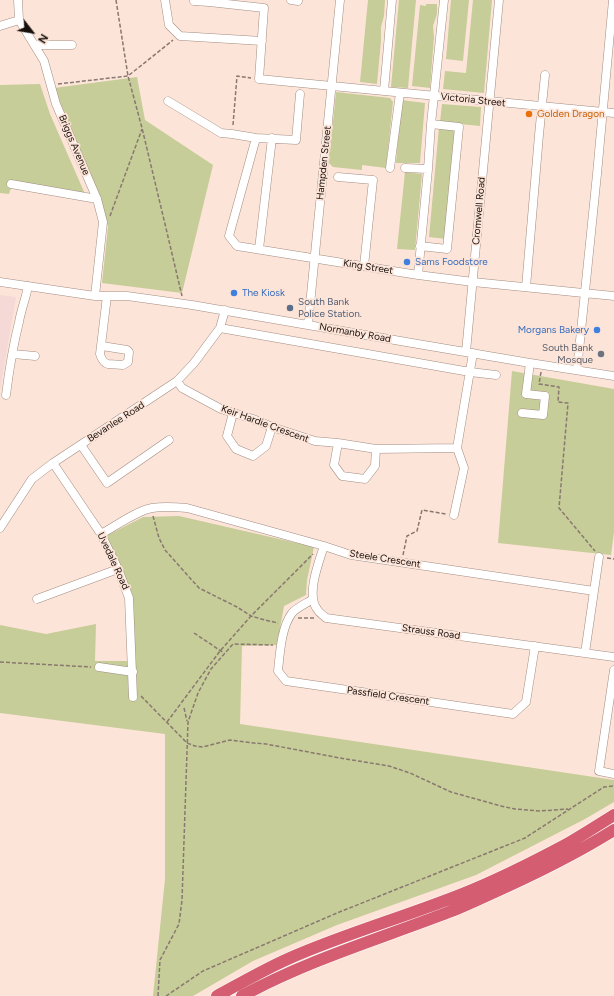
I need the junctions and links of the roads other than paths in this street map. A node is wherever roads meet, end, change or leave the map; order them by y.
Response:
1 (18, 0) edge
2 (165, 0) edge
3 (291, 0) edge
4 (298, 0) edge
5 (340, 0) edge
6 (392, 0) edge
7 (444, 0) edge
8 (499, 0) edge
9 (613, 0) edge
10 (194, 1) edge
11 (209, 1) edge
12 (265, 4) edge
13 (19, 20) junction
14 (0, 26) edge
15 (262, 40) junction
16 (35, 45) junction
17 (72, 45) dead end
18 (545, 75) dead end
19 (332, 86) junction
20 (384, 91) junction
21 (400, 93) junction
22 (300, 94) dead end
23 (434, 96) junction
24 (168, 101) dead end
25 (489, 101) junction
26 (542, 106) junction
27 (603, 112) junction
28 (614, 113) edge
29 (431, 124) junction
30 (256, 138) junction
31 (272, 138) junction
32 (390, 168) dead end
33 (405, 168) dead end
34 (428, 169) junction
35 (338, 176) dead end
36 (12, 184) dead end
37 (97, 199) junction
38 (420, 246) junction
39 (259, 249) junction
40 (314, 258) junction
41 (364, 266) junction
42 (418, 275) junction
43 (0, 282) edge
44 (473, 282) junction
45 (28, 286) junction
46 (526, 287) junction
47 (586, 293) junction
48 (95, 296) junction
49 (108, 296) junction
50 (614, 296) edge
51 (225, 310) junction
52 (308, 325) junction
53 (220, 328) junction
54 (102, 346) dead end
55 (470, 352) junction
56 (13, 354) junction
57 (34, 356) dead end
58 (530, 363) junction
59 (577, 370) junction
60 (470, 372) junction
61 (496, 375) dead end
62 (614, 376) edge
63 (177, 381) junction
64 (6, 396) dead end
65 (233, 413) junction
66 (522, 413) dead end
67 (272, 427) junction
68 (169, 440) dead end
69 (338, 443) junction
70 (81, 445) junction
71 (457, 448) junction
72 (376, 449) junction
73 (53, 463) junction
74 (454, 515) road end
75 (0, 528) edge
76 (102, 534) junction
77 (324, 546) junction
78 (599, 557) road end
79 (118, 569) junction
80 (594, 591) junction
81 (313, 599) junction
82 (37, 600) dead end
83 (536, 646) junction
84 (585, 653) junction
85 (614, 657) edge
86 (99, 667) road end
87 (614, 670) edge
88 (133, 672) junction
89 (133, 696) dead end
90 (614, 774) edge
91 (614, 815) edge
92 (614, 830) edge
93 (217, 996) edge
94 (242, 996) edge

1 - 13 street, Briggs Avenue
2 - 15 street
3 - 4 street
5 - 19 street, Hampden Street
6 - 20 street
7 - 23 street
8 - 25 street
9 - 27 street
10 - 11 street
11 - 12 street
12 - 15 street
13 - 14 street
13 - 16 street, Briggs Avenue
15 - 19 street, Victoria Street
16 - 17 street
16 - 37 street, Briggs Avenue
18 - 26 street
19 - 20 street, Victoria Street
19 - 40 street, Hampden Street
20 - 21 street, Victoria Street
21 - 23 street, Victoria Street
21 - 32 street
22 - 31 street
23 - 25 street, Victoria Street
23 - 29 street
24 - 30 street
25 - 26 street, Victoria Street
25 - 44 street, Cromwell Road
26 - 27 street, Victoria Street
26 - 46 street
27 - 28 street, Victoria Street
27 - 47 street
29 - 34 street
29 - 38 street
30 - 31 street
30 - 39 street, King Street
31 - 39 street
33 - 34 street
34 - 38 street
35 - 41 street
36 - 37 street
37 - 48 street, Briggs Avenue
38 - 42 street
39 - 40 street, King Street
40 - 41 street, King Street
40 - 52 street, Hampden Street
41 - 42 street, King Street
42 - 44 street, King Street
43 - 45 street, Normanby Road
44 - 46 street, King Street
44 - 55 street, Cromwell Road
45 - 48 street, Normanby Road
45 - 56 street
46 - 47 street, King Street
47 - 50 street, King Street
47 - 59 street
48 - 49 street, Normanby Road
49 - 51 street, Normanby Road
49 - 54 street
51 - 52 street, Normanby Road
51 - 53 street, Bevanlee Road
52 - 55 street, Normanby Road
53 - 60 street
53 - 63 street, Bevanlee Road
55 - 58 street, Normanby Road
55 - 60 street, Cromwell Road
56 - 57 street
56 - 64 street
58 - 59 street, Normanby Road
58 - 66 street
59 - 62 street, Normanby Road
60 - 61 street
60 - 71 street, Cromwell Road
63 - 65 street, Keir Hardie Crescent
63 - 70 street, Bevanlee Road
65 - 67 street, Keir Hardie Crescent
65 - 67 street
67 - 69 street, Keir Hardie Crescent
68 - 70 street
69 - 72 street, Keir Hardie Crescent
69 - 72 street
70 - 73 street, Bevanlee Road
71 - 72 street, Keir Hardie Crescent
71 - 74 street
73 - 75 street, Bevanlee Road
73 - 76 street, Uvedale Road
76 - 77 street, Steele Crescent
76 - 79 street, Uvedale Road
77 - 80 street, Steele Crescent
77 - 81 street
78 - 80 street
79 - 82 street
79 - 88 street, Uvedale Road
80 - 84 street
81 - 83 street, Strauss Road
81 - 83 street, Passfield Crescent
83 - 84 street, Strauss Road
84 - 85 street, Strauss Road
86 - 88 street
87 - 90 street
88 - 89 street, Uvedale Road
91 - 93 highway
92 - 94 highway

